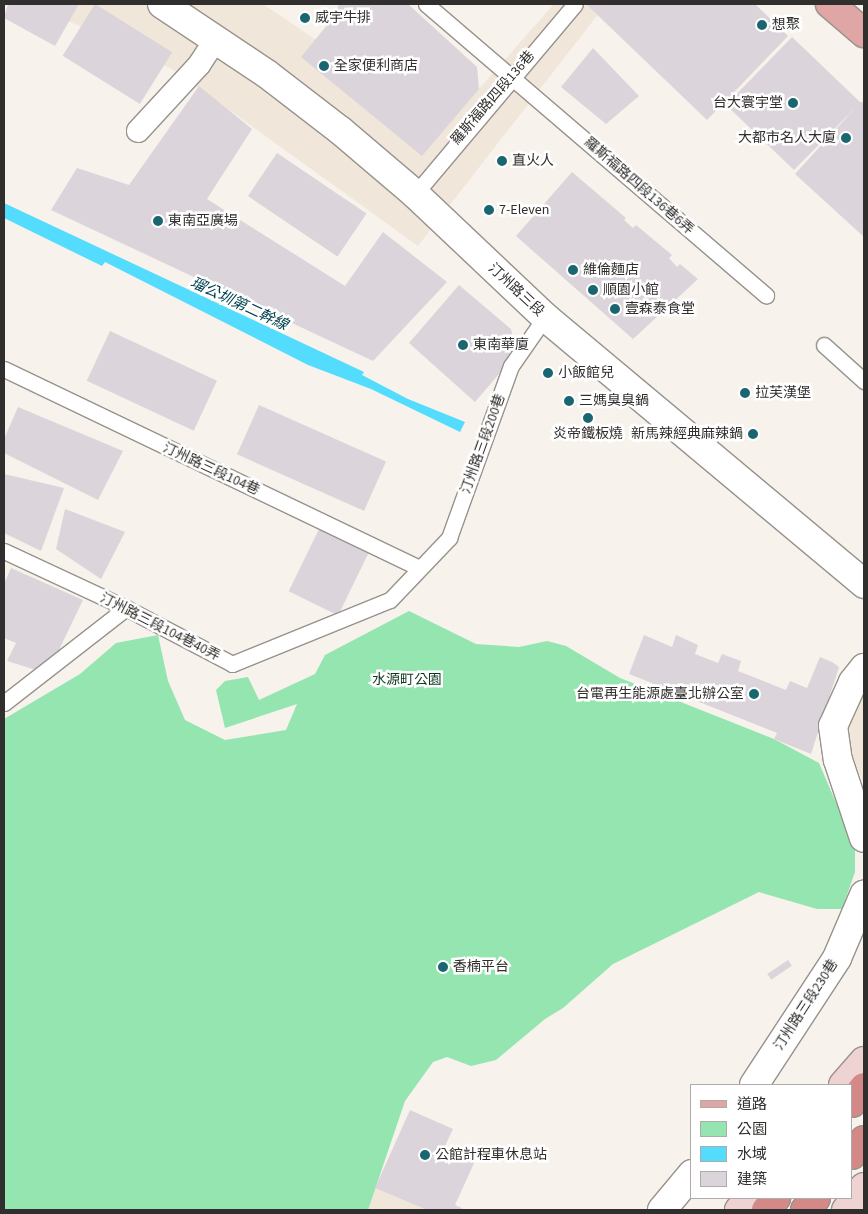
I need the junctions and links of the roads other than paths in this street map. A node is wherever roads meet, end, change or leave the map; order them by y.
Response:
1 (426, 4) edge
2 (575, 4) edge
3 (830, 4) edge
4 (166, 5) edge
5 (864, 32) edge
6 (216, 38) junction
7 (511, 76) junction
8 (138, 131) dead end
9 (414, 194) junction
10 (766, 295) dead end
11 (545, 317) junction
12 (824, 346) dead end
13 (4, 369) edge
14 (864, 381) edge
15 (4, 551) edge
16 (419, 568) junction
17 (864, 584) edge
18 (126, 608) junction
19 (864, 668) edge
20 (4, 703) edge
21 (864, 838) edge
22 (864, 895) edge
23 (864, 1061) edge
24 (755, 1084) edge
25 (844, 1084) edge
26 (864, 1087) edge
27 (853, 1102) edge
28 (864, 1140) edge
29 (853, 1154) edge
30 (690, 1176) edge
31 (864, 1188) edge
32 (772, 1199) edge
33 (815, 1199) edge
34 (750, 1205) edge
35 (662, 1210) edge
36 (805, 1210) edge
37 (846, 1210) edge

1 - 7 lane, 羅斯福路四段136巷6弄
2 - 7 lane, 羅斯福路四段136巷
3 - 5 main road
4 - 6 street, 汀州路三段
6 - 8 street
6 - 9 street, 汀州路三段
7 - 9 lane, 羅斯福路四段136巷
7 - 10 lane, 羅斯福路四段136巷6弄
9 - 11 street, 汀州路三段
11 - 16 lane, 汀州路三段200巷
11 - 17 street, 汀州路三段
12 - 14 lane
13 - 16 lane, 汀州路三段104巷
15 - 18 lane, 汀州路三段104巷40弄
16 - 18 lane, 汀州路三段104巷40弄
18 - 20 lane
19 - 21 street
22 - 24 street, 汀州路三段230巷
23 - 25 main road
26 - 27 highway
28 - 29 highway
30 - 35 street
31 - 37 main road
32 - 34 highway
33 - 36 highway

